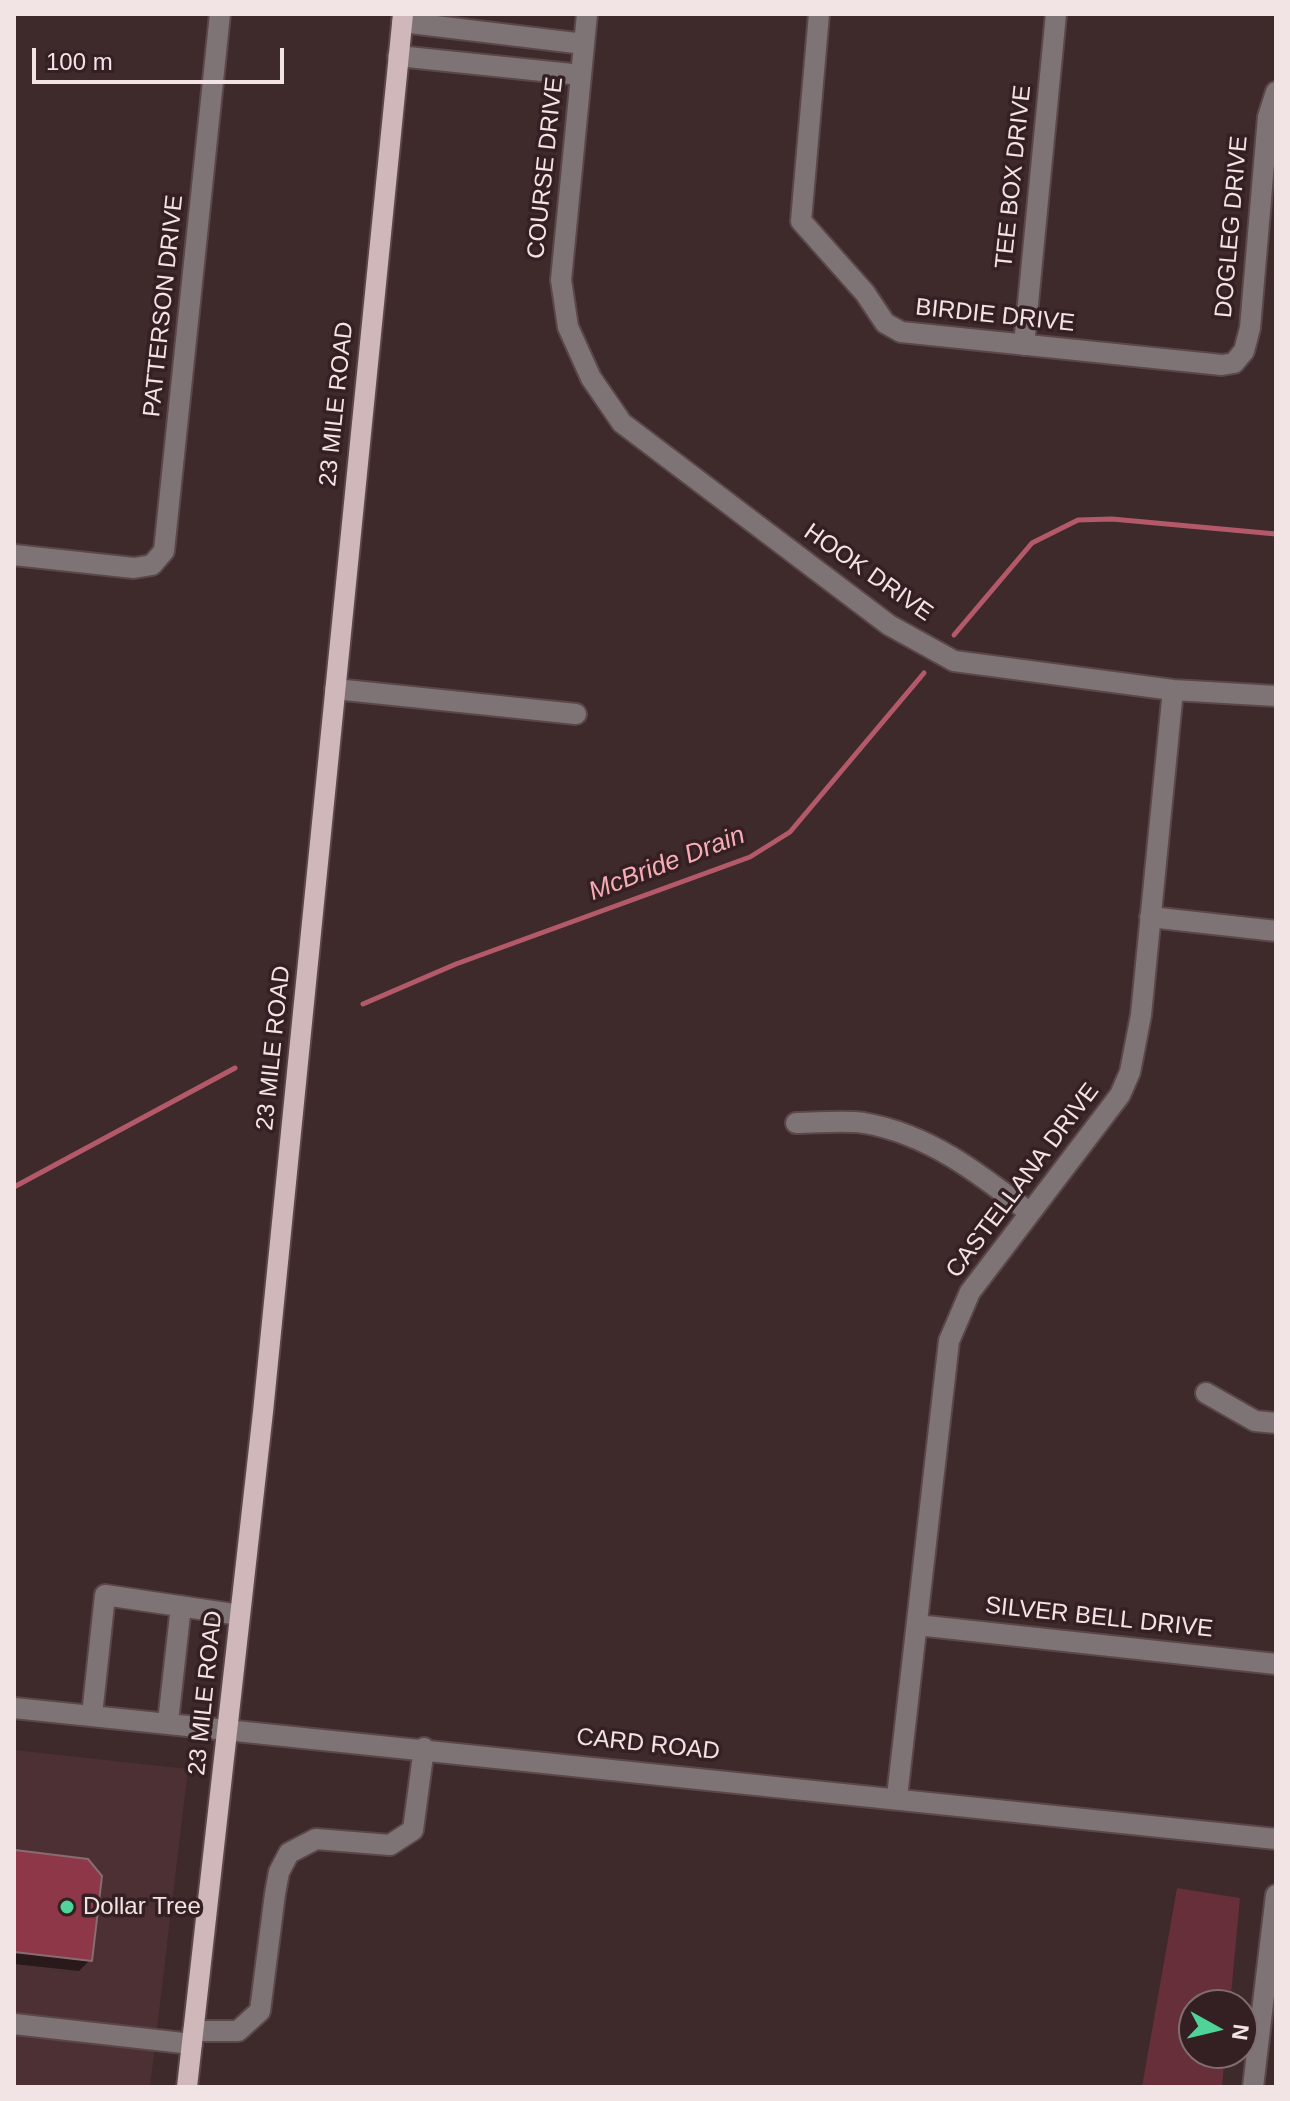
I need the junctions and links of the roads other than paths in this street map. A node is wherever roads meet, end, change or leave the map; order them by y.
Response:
1 (220, 14) edge
2 (587, 14) edge
3 (819, 14) edge
4 (1056, 14) edge
5 (403, 18) edge
6 (584, 44) junction
7 (398, 56) junction
8 (581, 75) junction
9 (1276, 92) edge
10 (568, 327) joint
11 (1024, 345) junction
12 (1234, 363) joint
13 (14, 555) edge
14 (335, 689) junction
15 (1173, 690) junction
16 (1276, 696) edge
17 (576, 714) dead end
18 (1150, 917) junction
19 (1276, 931) edge
20 (796, 1123) dead end
21 (1030, 1213) junction
22 (1206, 1393) dead end
23 (1276, 1423) edge
24 (181, 1606) junction
25 (240, 1615) junction
26 (917, 1625) junction
27 (1276, 1664) edge
28 (14, 1708) edge
29 (92, 1715) junction
30 (168, 1722) junction
31 (229, 1728) junction
32 (424, 1748) junction
33 (897, 1797) junction
34 (1276, 1839) edge
35 (1276, 1895) edge
36 (14, 2024) edge
37 (193, 2038) junction
38 (187, 2087) edge
39 (1253, 2087) edge

1 - 13 street, PATTERSON DRIVE
2 - 6 street, COURSE DRIVE
3 - 11 street, BIRDIE DRIVE
4 - 11 street, TEE BOX DRIVE
5 - 6 street
5 - 7 main road, 23 MILE ROAD
6 - 8 street, COURSE DRIVE
7 - 8 street
7 - 14 main road, 23 MILE ROAD
8 - 10 street, COURSE DRIVE
9 - 12 street, DOGLEG DRIVE
10 - 15 street, HOOK DRIVE
11 - 12 street, BIRDIE DRIVE
14 - 17 street
14 - 25 main road, 23 MILE ROAD
15 - 16 street, HOOK DRIVE
15 - 18 street, CASTELLANA DRIVE
18 - 19 street
18 - 21 street, CASTELLANA DRIVE
20 - 21 street
21 - 26 street, CASTELLANA DRIVE
22 - 23 street
24 - 25 street
24 - 29 street
24 - 30 street
25 - 31 main road, 23 MILE ROAD
26 - 27 street, SILVER BELL DRIVE
26 - 33 street, CASTELLANA DRIVE
28 - 29 street, CARD ROAD
29 - 30 street, CARD ROAD
30 - 31 street, CARD ROAD
31 - 32 street, CARD ROAD
31 - 37 main road, 23 MILE ROAD
32 - 33 street, CARD ROAD
32 - 37 street
33 - 34 street, CARD ROAD
35 - 39 street
36 - 37 street
37 - 38 main road, 23 MILE ROAD

